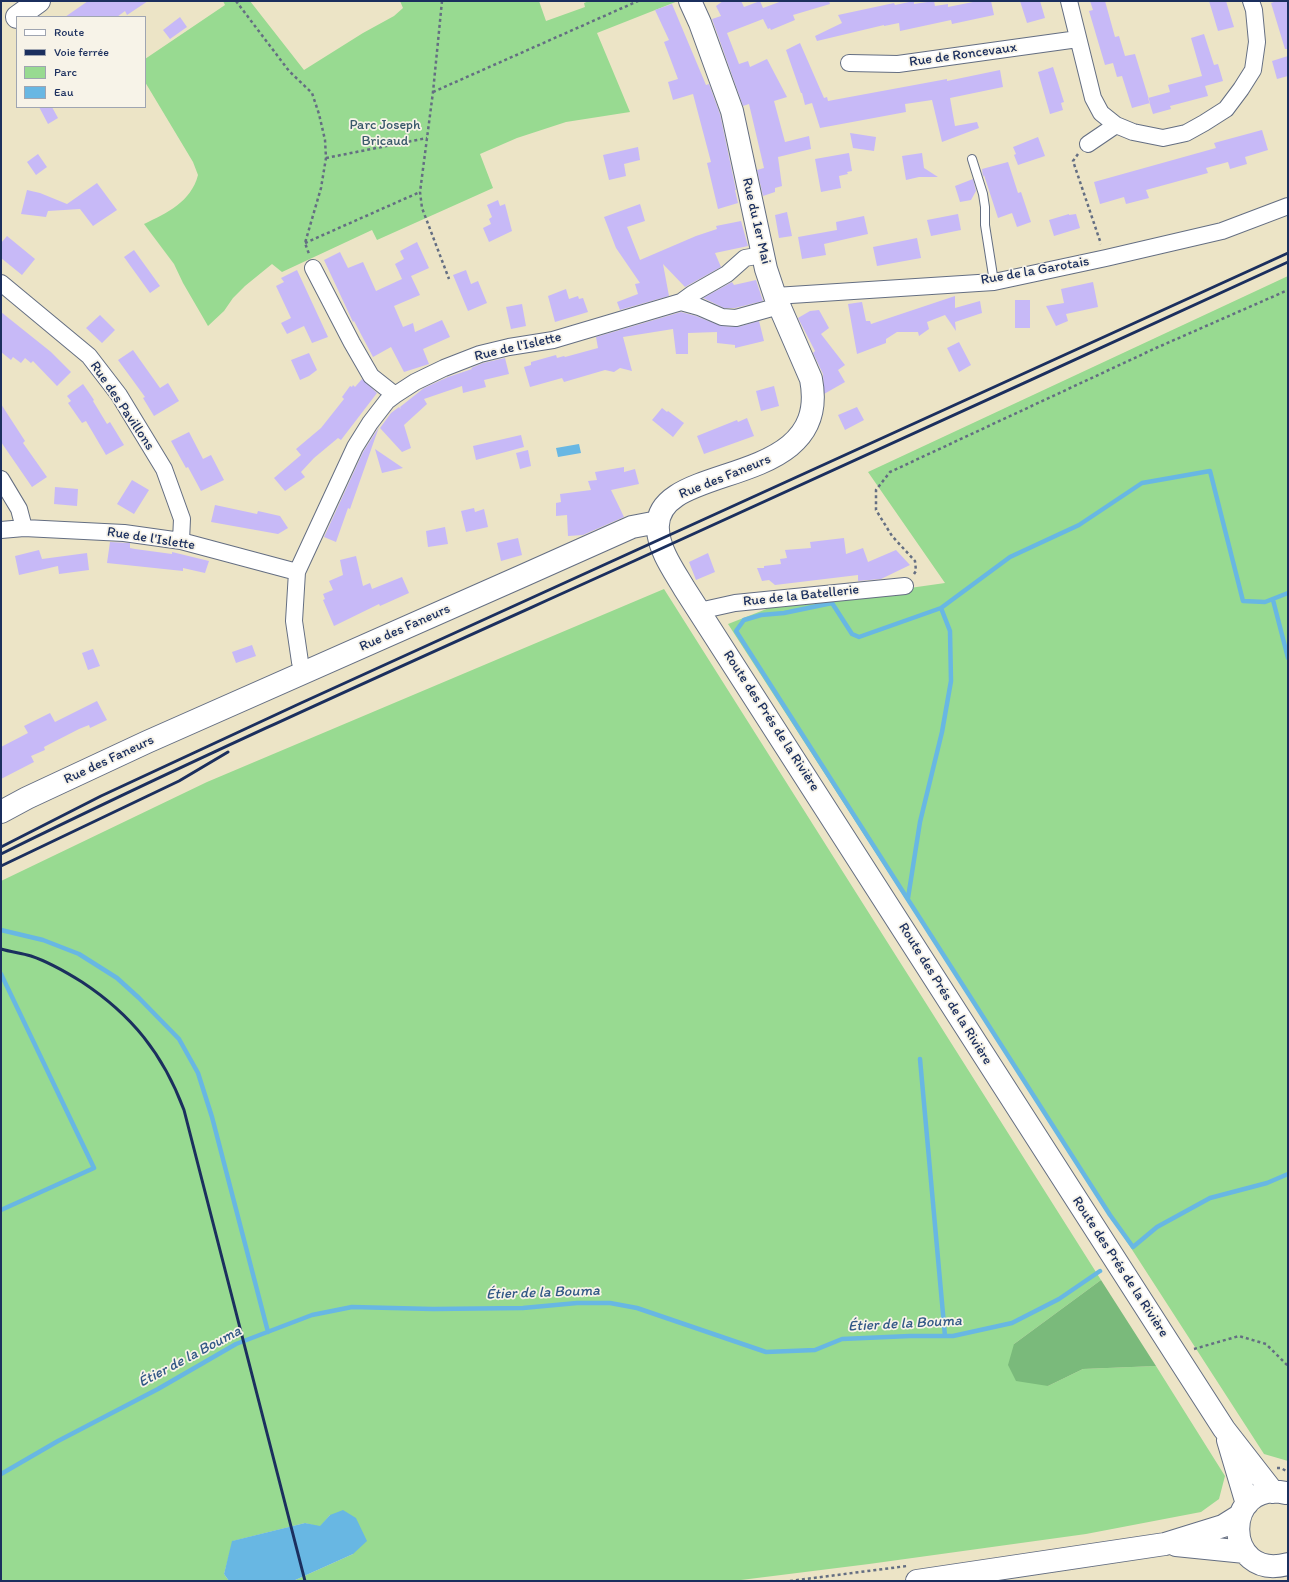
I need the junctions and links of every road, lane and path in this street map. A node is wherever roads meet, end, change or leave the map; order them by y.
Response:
1 (38, 1) edge
2 (236, 1) edge
3 (442, 1) edge
4 (638, 1) edge
5 (690, 1) edge
6 (1069, 1) edge
7 (1251, 1) edge
8 (18, 16) edge
9 (16, 18) edge
10 (1, 26) edge
11 (1078, 39) junction
12 (849, 63) dead end
13 (433, 92) junction
14 (1116, 125) junction
15 (427, 138) junction
16 (1088, 144) joint
17 (326, 158) junction
18 (972, 159) dead end
19 (420, 192) junction
20 (1288, 206) edge
21 (305, 243) junction
22 (762, 254) junction
23 (1106, 258) junction
24 (313, 268) joint
25 (449, 279) dead end
26 (994, 282) junction
27 (1, 283) edge
28 (1288, 290) edge
29 (777, 301) junction
30 (681, 302) junction
31 (395, 395) junction
32 (799, 438) joint
33 (1, 480) edge
34 (658, 522) junction
35 (24, 528) junction
36 (1, 530) edge
37 (181, 542) junction
38 (297, 572) junction
39 (905, 586) joint
40 (699, 611) junction
41 (304, 672) junction
42 (1, 812) edge
43 (1177, 1356) junction
44 (1288, 1366) edge
45 (1224, 1429) junction
46 (1281, 1493) edge
47 (1243, 1510) junction
48 (1164, 1544) junction
49 (1245, 1552) junction
50 (1288, 1564) edge
51 (943, 1579) edge
52 (917, 1581) edge

1 - 8 street
2 - 17 path
3 - 13 path
4 - 13 path
5 - 22 street, Rue du 1er Mai
6 - 11 street
7 - 14 street
9 - 10 street
11 - 12 street, Rue de Roncevaux
11 - 14 street
13 - 15 path
14 - 16 street
15 - 17 path
15 - 19 path
16 - 23 path
17 - 21 path
18 - 26 lane
19 - 21 path
19 - 25 path
20 - 23 street, Rue de la Garotais
21 - 24 path
22 - 29 street, Rue du 1er Mai
22 - 30 street, Rue de l'Islette
23 - 26 street, Rue de la Garotais
24 - 31 street
26 - 29 street, Rue de la Garotais
27 - 37 street, Rue des Pavillons
28 - 39 path
29 - 30 street
29 - 32 street, Rue du 1er Mai
30 - 31 street, Rue de l'Islette
31 - 38 street, Rue de l'Islette
32 - 34 street, Rue des Faneurs
33 - 35 street
34 - 40 street, Route des Prés de la Rivière
34 - 41 street, Rue des Faneurs
35 - 36 street, Rue de l'Islette
35 - 37 street, Rue de l'Islette
37 - 38 street, Rue de l'Islette
38 - 41 street, Rue de l'Islette
39 - 40 street, Rue de la Batellerie
40 - 43 street, Route des Prés de la Rivière
41 - 42 street, Rue des Faneurs
43 - 44 path
43 - 45 street, Route des Prés de la Rivière
45 - 46 street, Route des Prés de la Rivière
45 - 47 street, Route des Prés de la Rivière
46 - 47 street
47 - 48 street
47 - 49 street
48 - 49 street
48 - 51 street
49 - 50 street
51 - 52 street

